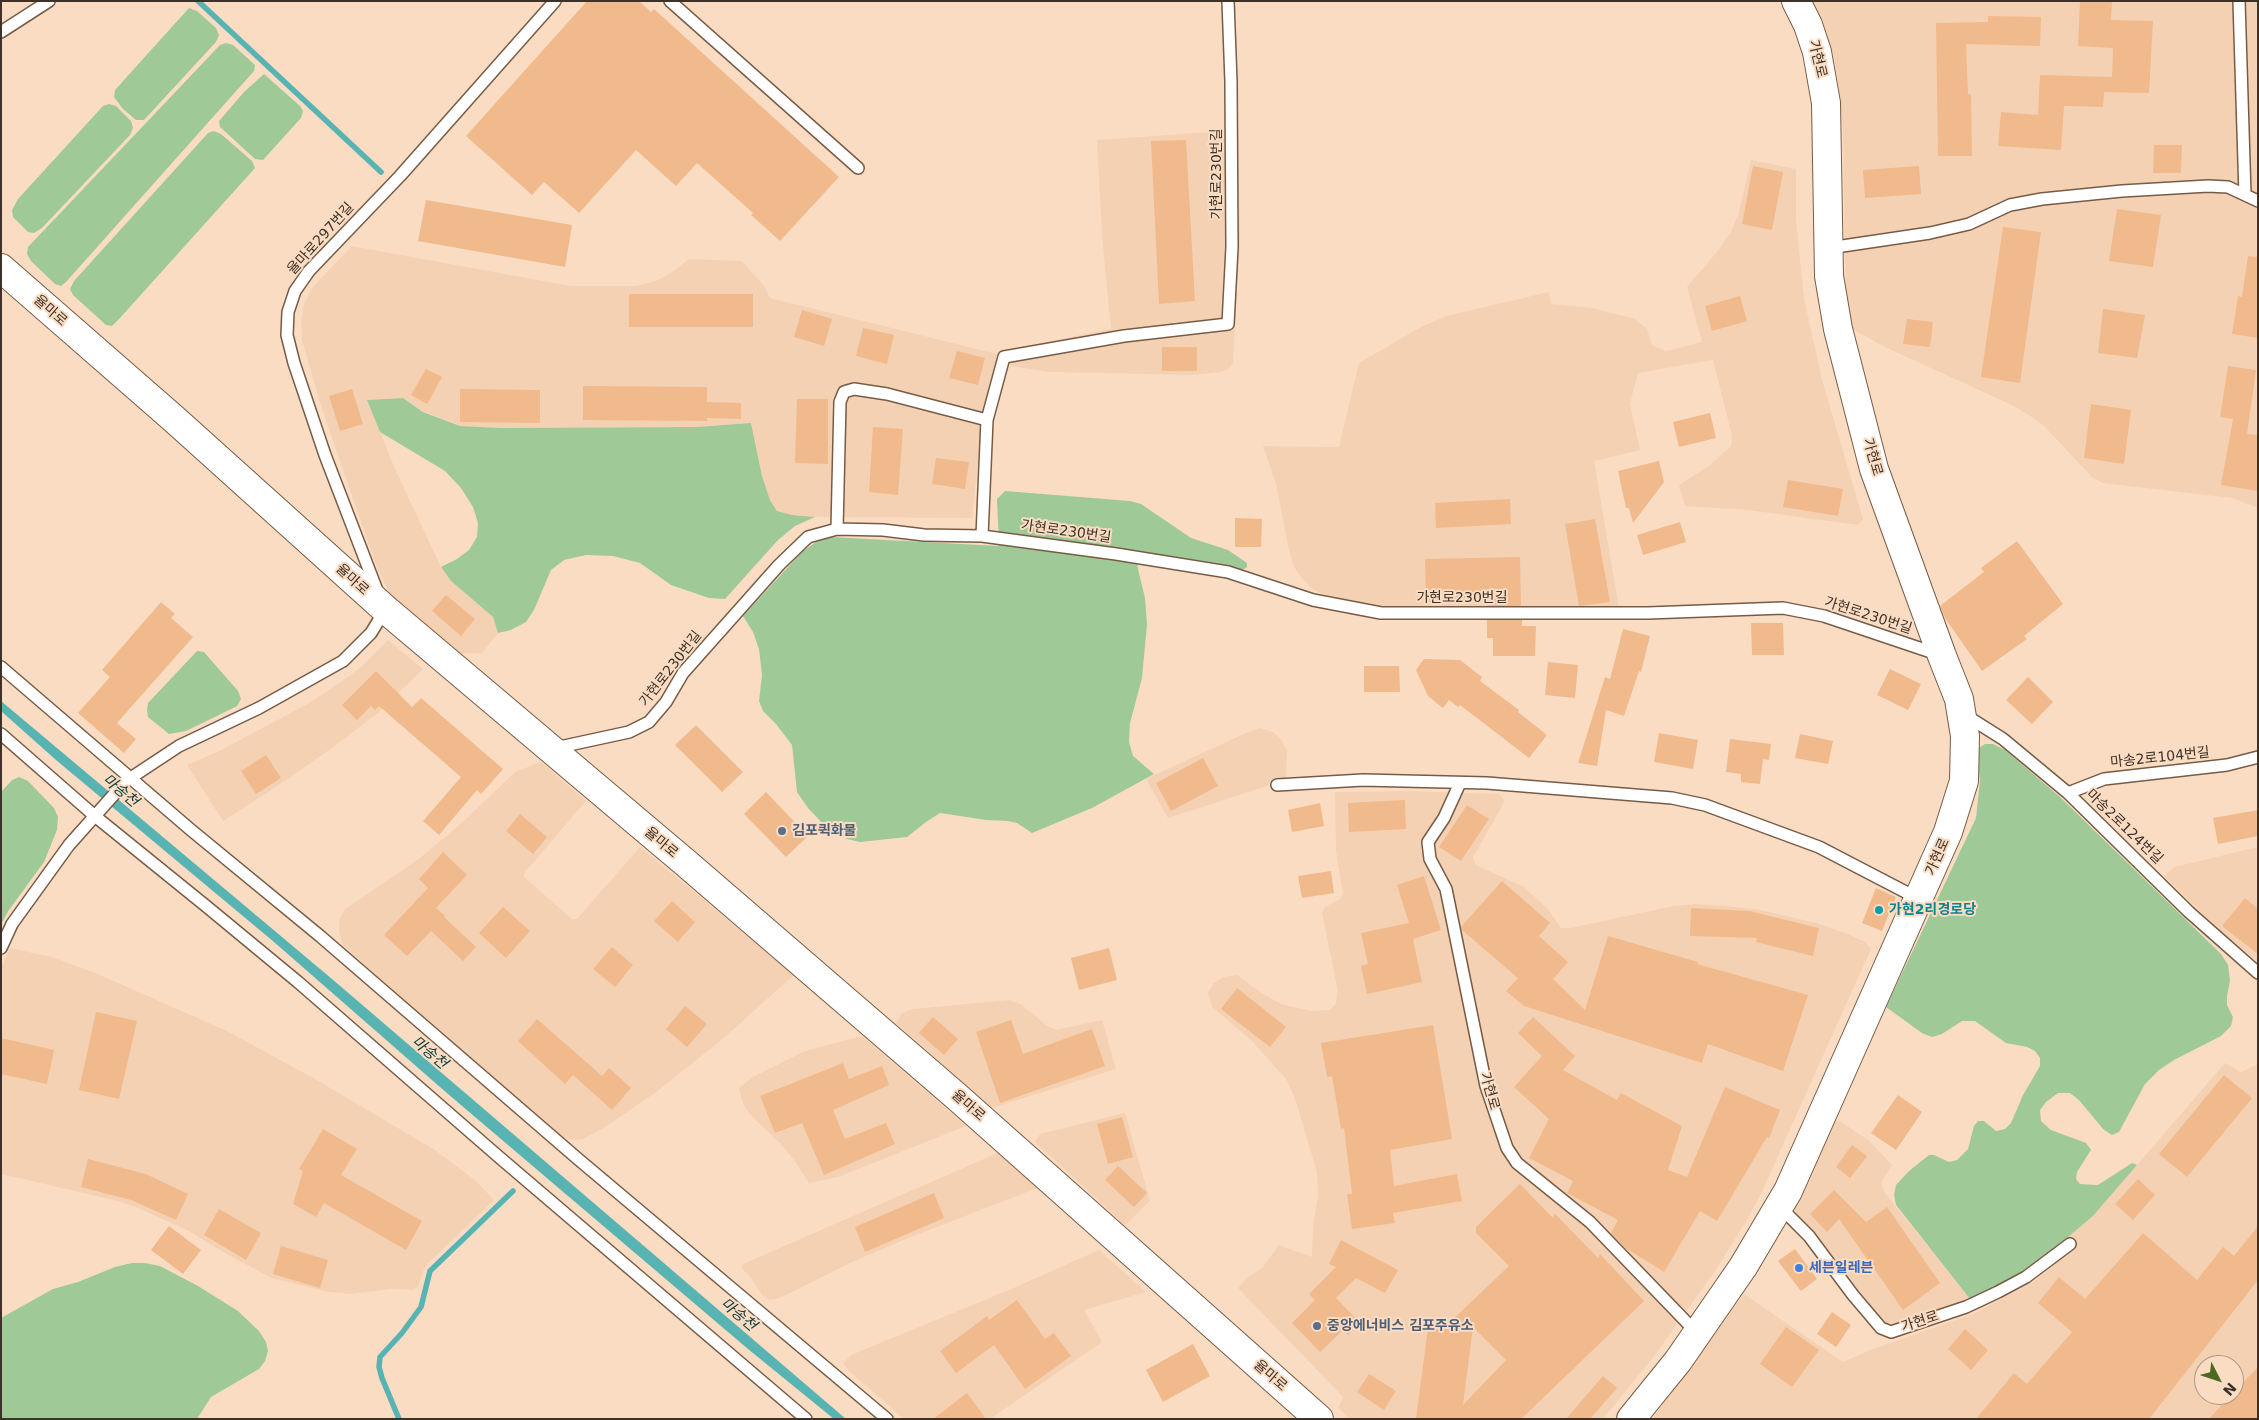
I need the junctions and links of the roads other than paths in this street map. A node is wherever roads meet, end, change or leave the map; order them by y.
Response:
1 (49, 1) edge
2 (555, 1) edge
3 (670, 1) edge
4 (1228, 1) edge
5 (1796, 1) edge
6 (2239, 1) edge
7 (1, 32) edge
8 (858, 168) dead end
9 (2245, 195) junction
10 (2258, 201) edge
11 (1829, 248) junction
12 (1, 268) edge
13 (987, 420) junction
14 (837, 529) junction
15 (982, 536) junction
16 (385, 609) junction
17 (1942, 656) junction
18 (1, 666) edge
19 (1961, 712) junction
20 (1, 734) edge
21 (549, 750) junction
22 (2258, 758) edge
23 (129, 779) junction
24 (1460, 783) junction
25 (1277, 785) dead end
26 (2068, 793) junction
27 (96, 817) junction
28 (1918, 899) junction
29 (1, 948) edge
30 (2258, 973) edge
31 (1779, 1206) junction
32 (2070, 1244) dead end
33 (1697, 1333) junction
34 (806, 1419) edge
35 (887, 1419) edge
36 (1319, 1419) edge
37 (1631, 1419) edge

1 - 7 lane
2 - 16 lane, 율마로297번길
3 - 8 lane
4 - 13 lane, 가현로230번길
5 - 11 street, 가현로
6 - 9 lane
9 - 10 lane
9 - 11 lane
11 - 17 street, 가현로
12 - 16 street, 율마로
13 - 14 lane
13 - 15 lane, 가현로230번길
14 - 15 lane, 가현로230번길
14 - 21 lane, 가현로230번길
15 - 17 lane, 가현로230번길
16 - 21 street, 율마로
16 - 23 lane
17 - 19 street, 가현로
18 - 23 lane
19 - 26 lane, 마송2로124번길
19 - 28 street, 가현로
20 - 27 lane
21 - 36 street, 율마로
22 - 26 lane, 마송2로104번길
23 - 27 lane
23 - 35 lane
24 - 25 lane
24 - 28 lane
24 - 33 lane, 가현로
26 - 30 lane, 마송2로124번길
27 - 29 lane
27 - 34 lane
28 - 31 street, 가현로
31 - 32 lane, 가현로
31 - 33 street, 가현로
33 - 37 street, 가현로

